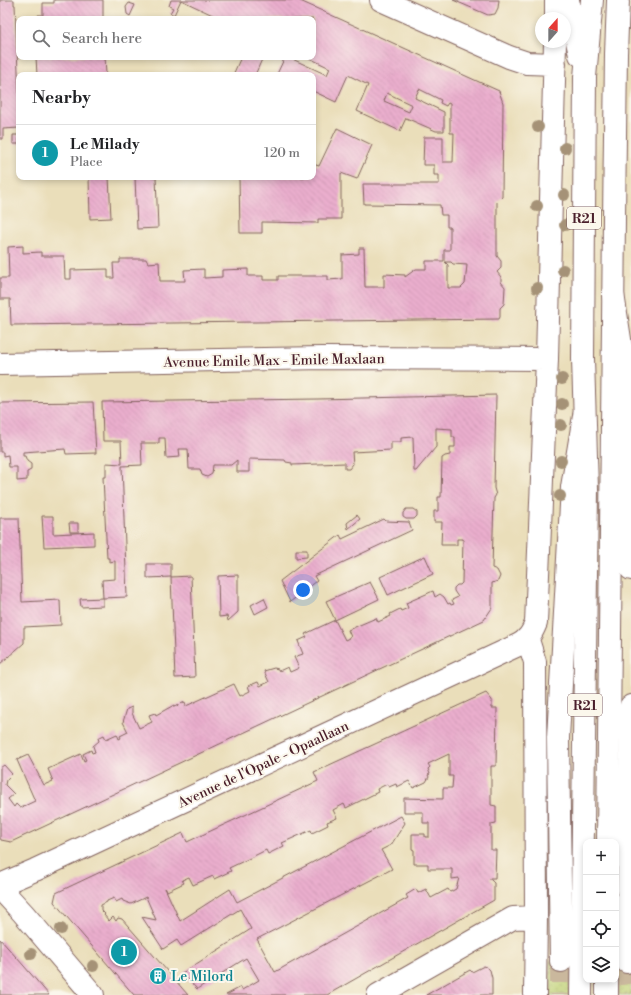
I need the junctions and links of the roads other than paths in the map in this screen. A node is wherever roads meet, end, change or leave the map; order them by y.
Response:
1 (381, 0) edge
2 (556, 0) edge
3 (568, 0) edge
4 (592, 0) edge
5 (618, 0) edge
6 (556, 12) edge
7 (556, 48) edge
8 (555, 64) junction
9 (585, 77) junction
10 (613, 294) junction
11 (547, 359) junction
12 (0, 364) edge
13 (584, 416) junction
14 (631, 569) edge
15 (526, 641) junction
16 (631, 706) edge
17 (608, 839) edge
18 (0, 884) edge
19 (0, 888) edge
20 (536, 917) junction
21 (561, 961) tunnel mouth
22 (627, 962) dead end
23 (607, 983) edge
24 (93, 995) edge
25 (378, 995) edge
26 (535, 995) edge
27 (581, 995) edge
28 (607, 995) edge

1 - 8 main road
2 - 6 main road
3 - 9 main road
4 - 9 main road, R21
5 - 10 main road, R21
7 - 8 main road
8 - 11 main road
9 - 13 main road, R21
10 - 14 main road
10 - 17 main road, R21
11 - 12 main road, Avenue Emile Max - Emile Maxlaan
11 - 15 main road
13 - 21 main road
13 - 27 main road, R21
15 - 18 main road, Avenue de l'Opale - Opaallaan
15 - 20 main road
16 - 22 main road
19 - 24 main road
20 - 25 main road
20 - 26 main road
23 - 28 main road

